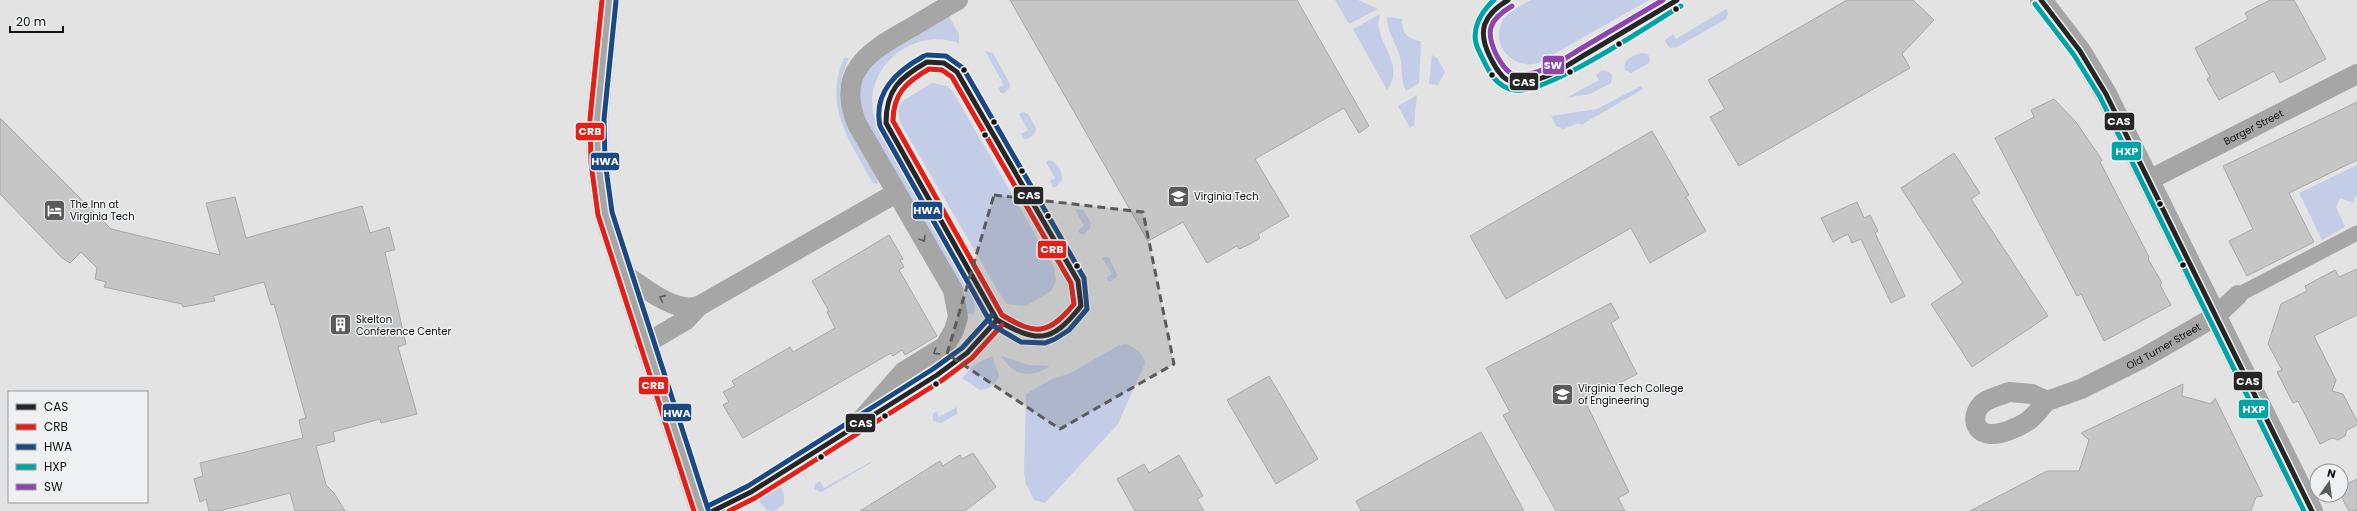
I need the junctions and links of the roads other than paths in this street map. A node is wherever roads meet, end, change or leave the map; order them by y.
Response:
1 (609, 0) edge
2 (958, 0) edge
3 (2041, 0) edge
4 (2357, 74) edge
5 (2149, 180) junction
6 (896, 193) junction
7 (2357, 233) edge
8 (624, 274) junction
9 (2238, 295) joint
10 (699, 306) junction
11 (2216, 316) junction
12 (645, 344) junction
13 (2047, 401) dead end
14 (701, 511) edge
15 (713, 511) edge
16 (2312, 511) edge

1 - 8 street
2 - 6 street
3 - 5 street
4 - 5 street, Barger Street
5 - 11 street
6 - 10 street
6 -> 15 street
7 - 9 street, Old Turner Street
10 -> 8 street
8 - 12 street
9 - 11 street, Old Turner Street
10 - 12 street
11 - 13 street, Old Turner Street
11 - 16 street
12 - 14 street

